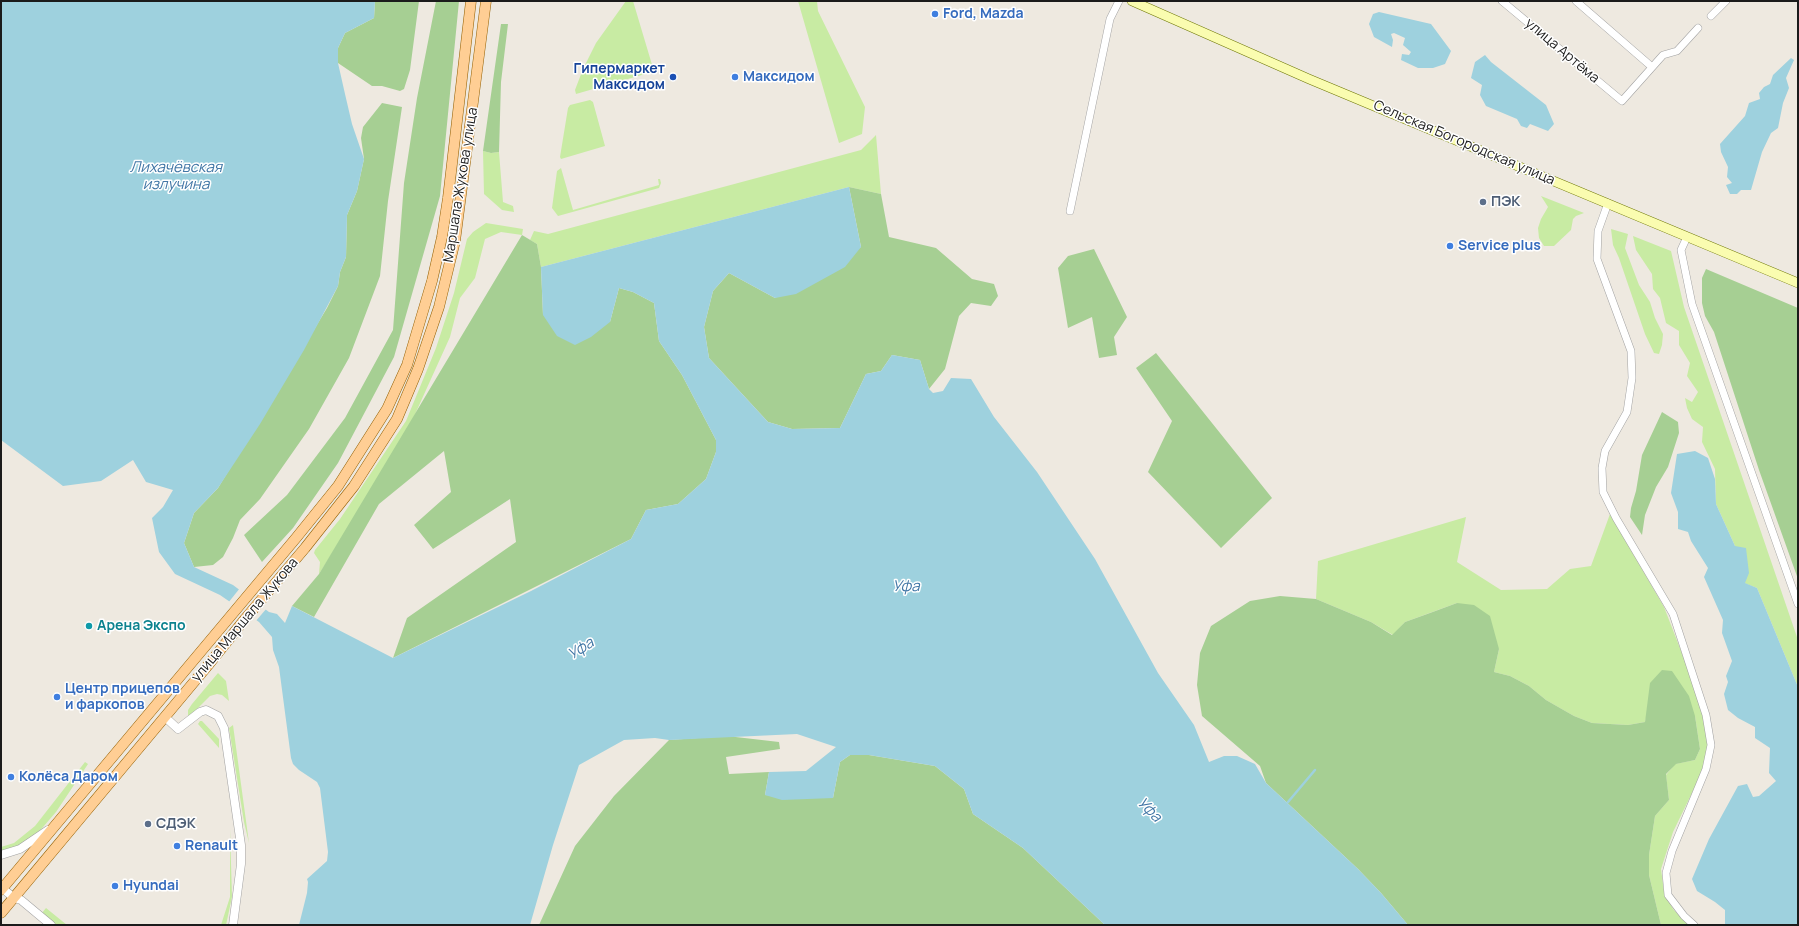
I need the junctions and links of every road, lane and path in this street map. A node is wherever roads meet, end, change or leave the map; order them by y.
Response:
1 (471, 1) edge
2 (486, 1) edge
3 (1119, 1) edge
4 (1132, 1) edge
5 (1502, 1) edge
6 (1576, 1) edge
7 (1726, 1) edge
8 (1712, 16) dead end
9 (1698, 28) dead end
10 (1652, 67) junction
11 (1608, 203) junction
12 (1070, 211) dead end
13 (1687, 237) junction
14 (1798, 283) edge
15 (296, 538) joint
16 (305, 548) joint
17 (1798, 604) edge
18 (165, 717) junction
19 (54, 826) junction
20 (1, 855) edge
21 (2, 888) edge
22 (14, 898) junction
23 (1, 913) edge
24 (51, 925) edge
25 (233, 925) edge
26 (1694, 925) edge

1 - 15 main road, Маршала Жукова улица
2 - 16 main road, Маршала Жукова улица
3 - 12 street
4 - 11 main road, Сельская Богородская улица
5 - 10 street, улица Артёма
6 - 10 street
7 - 8 street
9 - 10 street
11 - 13 main road, Сельская Богородская улица
11 - 26 street
13 - 14 main road, Сельская Богородская улица
13 - 17 street
15 - 19 main road, улица Маршала Жукова
16 - 18 main road, улица Маршала Жукова
18 - 22 main road, улица Маршала Жукова
18 - 25 street
19 - 20 street
19 - 21 main road, улица Маршала Жукова
21 - 22 street
22 - 23 main road, улица Маршала Жукова
22 - 24 street

